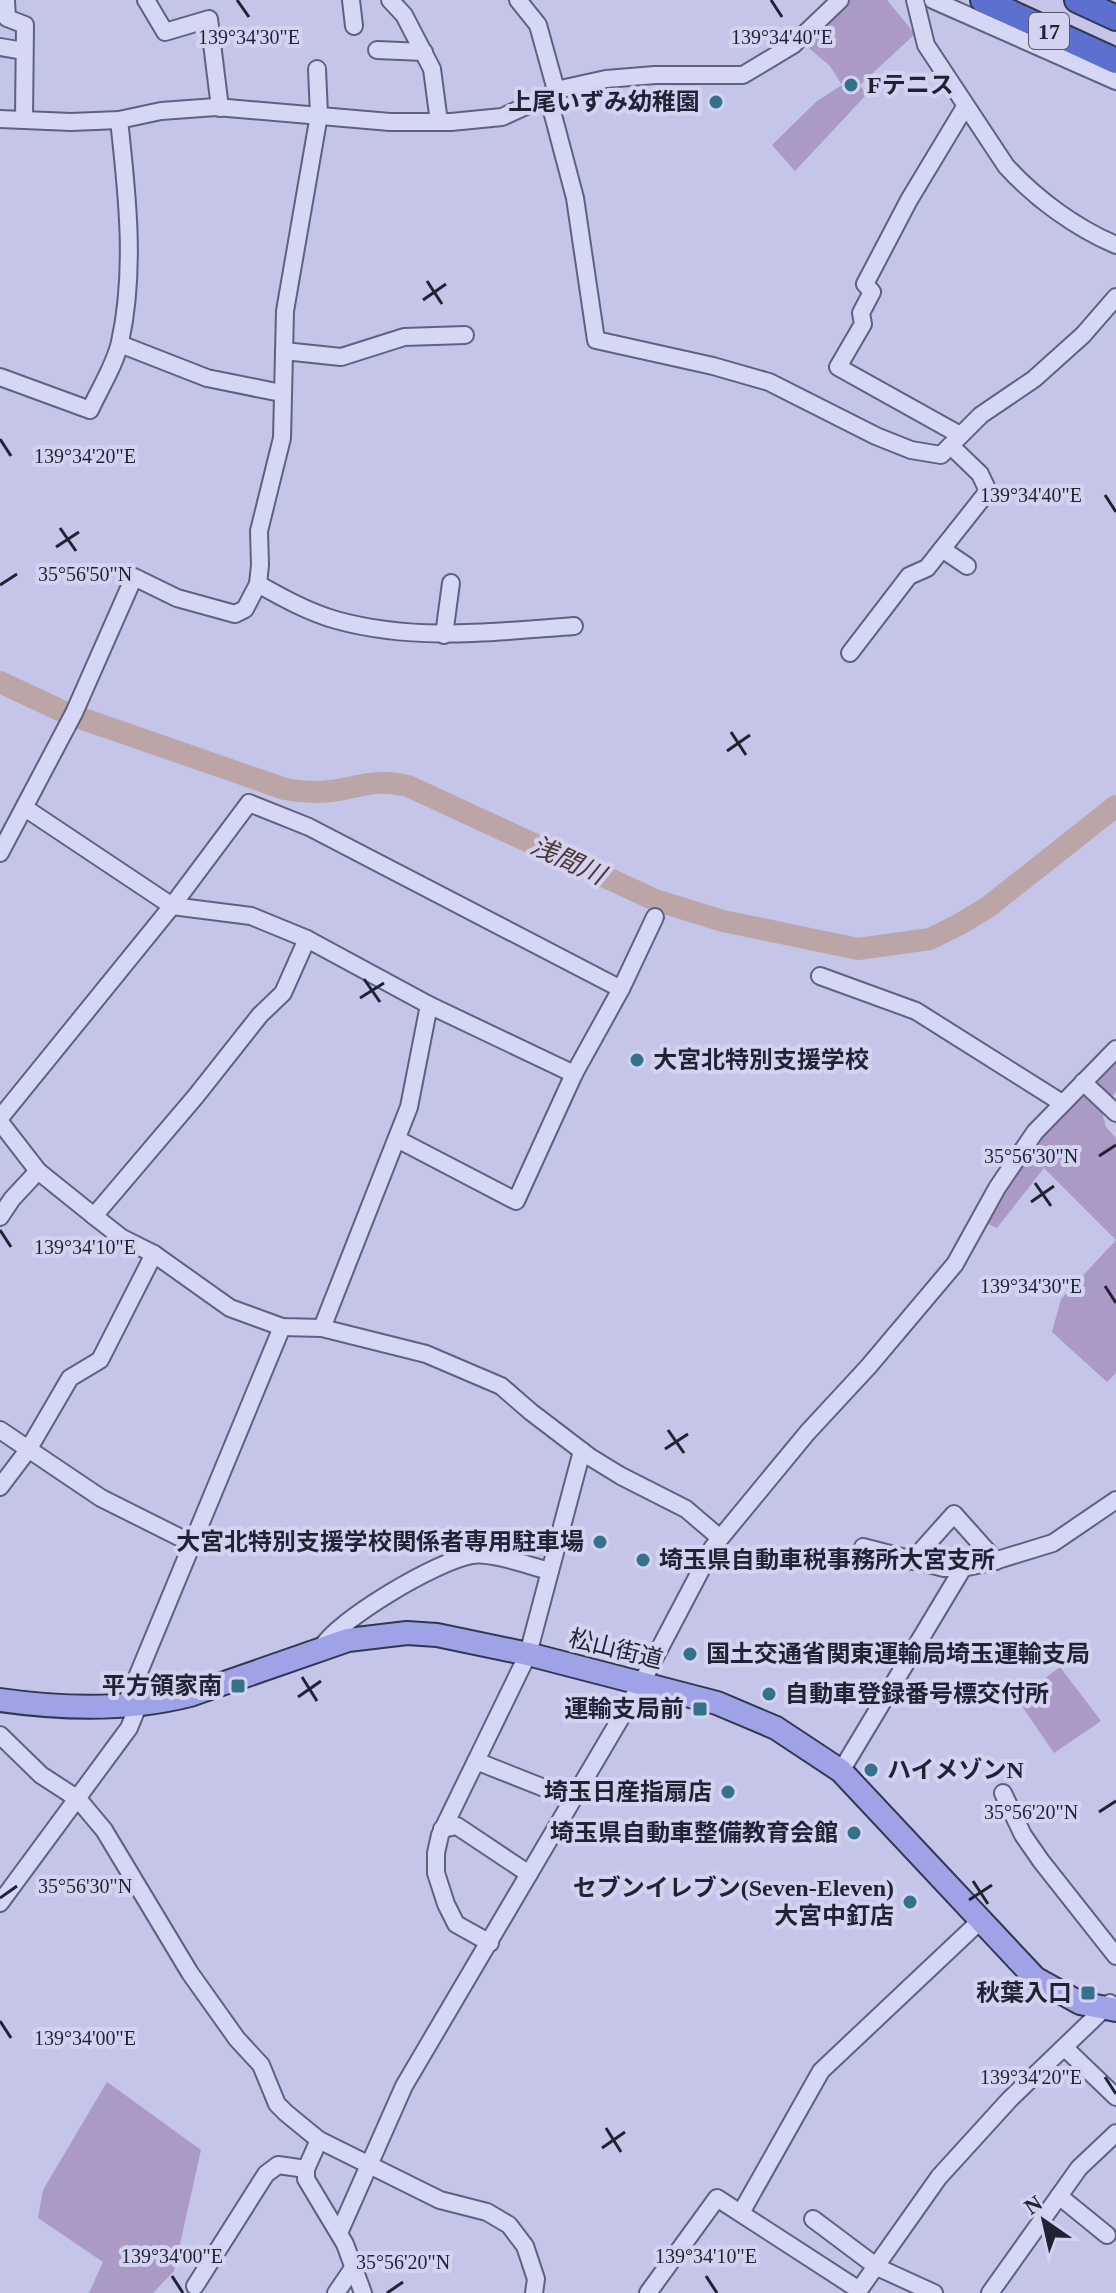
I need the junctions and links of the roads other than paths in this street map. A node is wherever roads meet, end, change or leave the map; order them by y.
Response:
1 (146, 0) edge
2 (351, 0) edge
3 (390, 0) edge
4 (518, 0) edge
5 (840, 0) edge
6 (915, 0) edge
7 (933, 0) edge
8 (983, 0) edge
9 (1077, 0) edge
10 (0, 1) edge
11 (1116, 18) edge
12 (354, 26) dead end
13 (0, 47) edge
14 (377, 50) dead end
15 (24, 51) junction
16 (424, 52) junction
17 (1116, 61) edge
18 (317, 69) dead end
19 (1116, 81) edge
20 (552, 93) junction
21 (965, 107) junction
22 (220, 108) junction
23 (319, 115) junction
24 (24, 118) junction
25 (0, 119) edge
26 (119, 120) junction
27 (439, 122) junction
28 (1116, 245) edge
29 (1116, 297) edge
30 (465, 335) dead end
31 (120, 344) junction
32 (284, 351) junction
33 (0, 377) edge
34 (281, 393) junction
35 (956, 440) junction
36 (942, 549) junction
37 (967, 566) dead end
38 (451, 583) dead end
39 (258, 584) junction
40 (574, 626) dead end
41 (444, 635) junction
42 (850, 653) dead end
43 (25, 808) junction
44 (0, 853) edge
45 (172, 906) junction
46 (655, 917) dead end
47 (307, 939) junction
48 (820, 976) dead end
49 (621, 989) junction
50 (429, 1005) junction
51 (1116, 1049) edge
52 (574, 1074) junction
53 (1083, 1082) junction
54 (1062, 1103) junction
55 (1116, 1113) edge
56 (0, 1120) edge
57 (397, 1139) junction
58 (38, 1171) junction
59 (94, 1216) junction
60 (0, 1217) edge
61 (154, 1254) junction
62 (282, 1327) junction
63 (322, 1328) junction
64 (0, 1430) edge
65 (28, 1450) junction
66 (582, 1451) junction
67 (0, 1487) edge
68 (1116, 1500) edge
69 (720, 1538) junction
70 (193, 1544) junction
71 (863, 1547) dead end
72 (912, 1561) junction
73 (996, 1561) junction
74 (963, 1568) junction
75 (550, 1571) junction
76 (321, 1648) junction
77 (528, 1654) junction
78 (642, 1682) junction
79 (0, 1700) edge
80 (131, 1706) junction
81 (0, 1735) edge
82 (476, 1761) junction
83 (841, 1771) junction
84 (1003, 1793) dead end
85 (78, 1799) junction
86 (572, 1799) junction
87 (442, 1829) junction
88 (529, 1874) junction
89 (0, 1903) edge
90 (980, 1921) junction
91 (490, 1943) junction
92 (1116, 1956) edge
93 (1111, 2006) edge
94 (1065, 2048) junction
95 (1116, 2097) edge
96 (1116, 2133) edge
97 (319, 2140) junction
98 (371, 2166) junction
99 (306, 2169) junction
100 (1059, 2196) junction
101 (742, 2211) junction
102 (813, 2219) dead end
103 (339, 2233) junction
104 (1107, 2235) dead end
105 (877, 2267) junction
106 (353, 2268) junction
107 (195, 2286) dead end
108 (858, 2291) edge
109 (336, 2293) edge
110 (363, 2293) edge
111 (534, 2293) edge
112 (648, 2293) edge
113 (934, 2293) edge
114 (990, 2293) edge

1 - 22 street
2 - 12 street
3 - 16 street
4 - 20 street
5 - 20 street
6 - 21 street
7 - 19 street
8 - 17 highway, 17
9 - 11 highway, 17
10 - 15 street
13 - 15 street
14 - 16 street
15 - 24 street
16 - 27 street
18 - 23 street
20 - 27 street
20 - 35 street
21 - 28 street
21 - 35 street
22 - 23 street
22 - 26 street
23 - 27 street
23 - 32 street
24 - 25 street
24 - 26 street
26 - 31 street
29 - 35 street
30 - 32 street
31 - 33 street
31 - 34 street
32 - 34 street
34 - 39 street
35 - 36 street
36 - 37 street
36 - 42 street
38 - 41 street
39 - 41 street
39 - 43 street
40 - 41 street
43 - 44 street
43 - 45 street
45 - 47 street
45 - 49 street
45 - 56 street
46 - 49 street
47 - 50 street
47 - 59 street
48 - 54 street
49 - 52 street
50 - 52 street
50 - 57 street
51 - 53 street
52 - 57 street
53 - 54 street
53 - 55 street
54 - 69 street
56 - 58 street
57 - 63 street
58 - 59 street
58 - 60 street
59 - 61 street
61 - 62 street
61 - 65 street
62 - 63 street
62 - 70 street
63 - 66 street
64 - 65 street
65 - 67 street
65 - 70 street
66 - 69 street
66 - 75 street
68 - 73 street
69 - 78 street
70 - 80 street
71 - 72 street
72 - 73 street
72 - 74 street
73 - 74 street
74 - 83 street
75 - 76 street
75 - 77 street
76 - 77 main road, 松山街道
76 - 80 main road, 松山街道
77 - 78 main road, 松山街道
77 - 82 street
78 - 83 main road, 松山街道
78 - 86 street
79 - 80 main road, 松山街道
80 - 85 street
81 - 85 street
82 - 86 street
82 - 87 street
83 - 90 main road, 松山街道
84 - 92 street
85 - 89 street
85 - 97 street
86 - 88 street
87 - 88 street
87 - 91 street
88 - 91 street
90 - 93 main road, 松山街道
90 - 101 street
91 - 98 street
93 - 94 street
94 - 95 street
94 - 105 street
96 - 100 street
97 - 98 street
97 - 99 street
98 - 103 street
98 - 111 street
99 - 103 street
99 - 107 street
100 - 104 street
100 - 114 street
101 - 108 street
101 - 112 street
102 - 105 street
103 - 106 street
105 - 108 street
105 - 113 street
106 - 109 street
106 - 110 street

